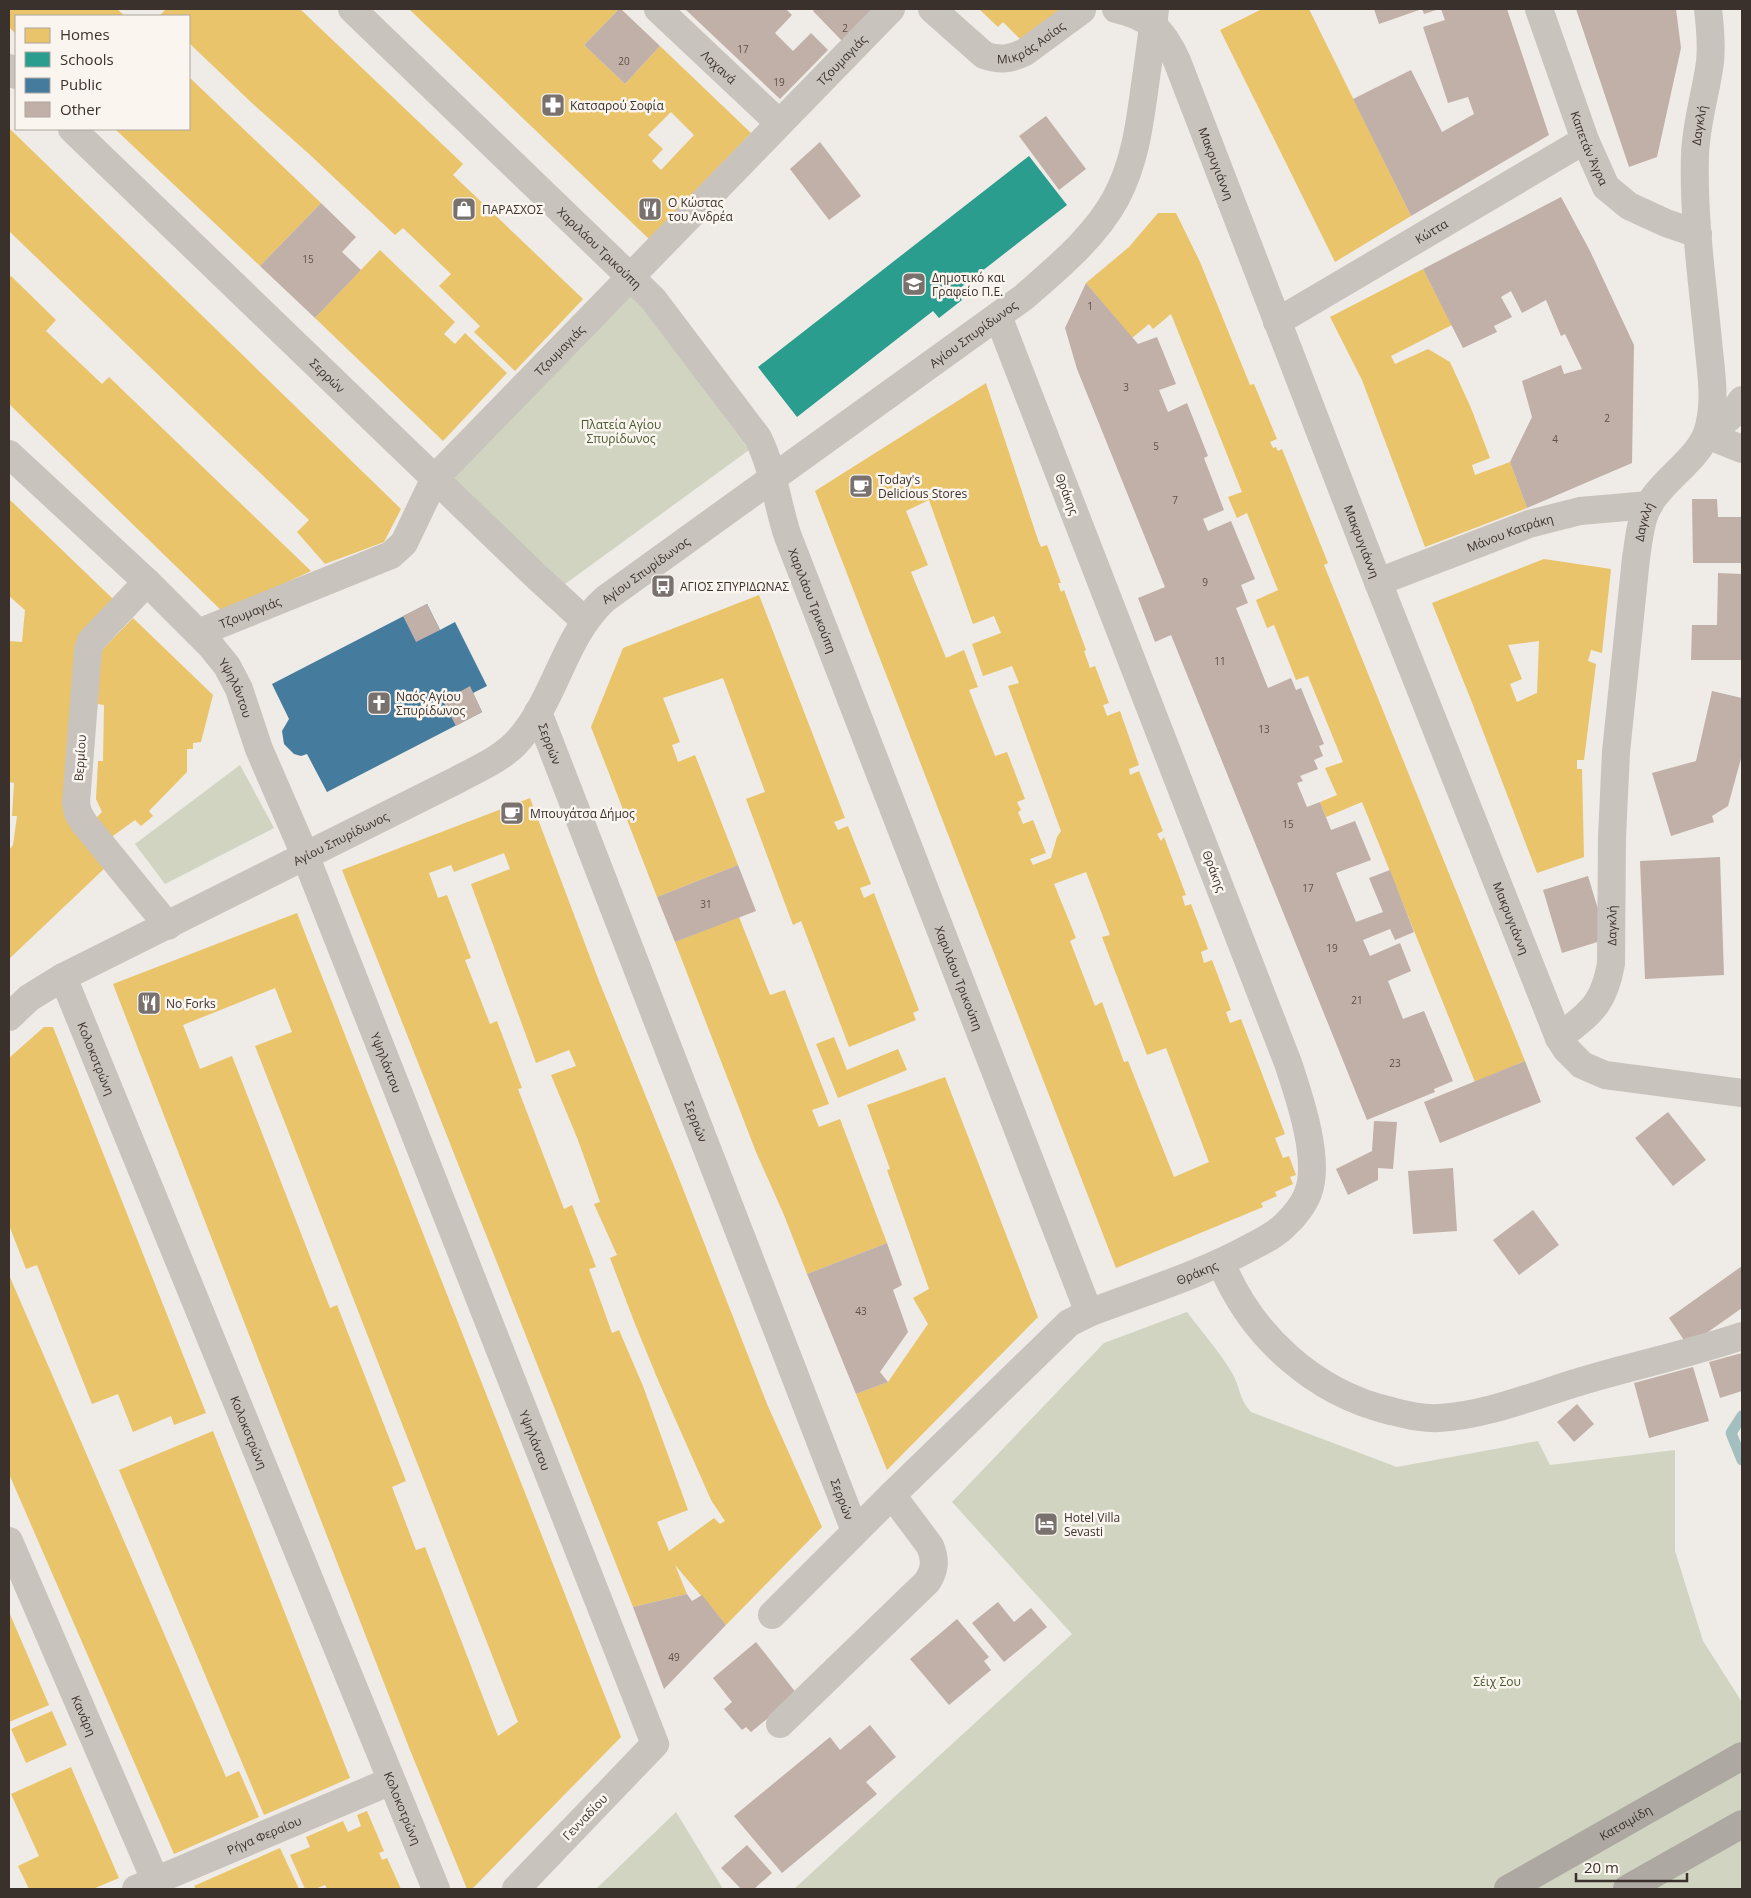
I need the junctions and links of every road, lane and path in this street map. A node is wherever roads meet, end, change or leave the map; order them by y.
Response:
1 (352, 9) edge
2 (658, 9) edge
3 (891, 9) edge
4 (932, 9) edge
5 (1085, 9) edge
6 (1116, 9) edge
7 (1539, 9) edge
8 (1708, 9) edge
9 (1154, 17) edge
10 (779, 123) junction
11 (73, 130) edge
12 (1585, 140) junction
13 (1698, 234) junction
14 (631, 277) junction
15 (998, 316) junction
16 (1277, 322) junction
17 (1742, 400) edge
18 (1707, 435) junction
19 (1742, 449) edge
20 (9, 454) edge
21 (435, 478) junction
22 (772, 478) junction
23 (1649, 505) junction
24 (147, 582) junction
25 (1378, 582) junction
26 (585, 621) junction
27 (198, 633) junction
28 (538, 712) junction
29 (305, 855) junction
30 (168, 926) junction
31 (63, 977) junction
32 (9, 1016) edge
33 (1566, 1048) junction
34 (1742, 1093) edge
35 (1221, 1262) junction
36 (1089, 1312) junction
37 (1742, 1336) edge
38 (892, 1494) junction
39 (855, 1531) junction
40 (9, 1541) edge
41 (772, 1615) dead end
42 (780, 1724) dead end
43 (655, 1744) joint
44 (1742, 1756) edge
45 (392, 1782) junction
46 (1742, 1824) edge
47 (150, 1886) edge
48 (436, 1889) edge
49 (516, 1889) edge
50 (1508, 1889) edge
51 (1627, 1889) edge

1 - 14 street, Χαριλάου Τρικούπη
2 - 10 street, Λαχανά
3 - 10 street, Τζουμαγιάς
4 - 5 street, Μικράς Ασίας
6 - 9 street
7 - 12 street, Καπετάν Άγρα
8 - 13 street, Δαγκλή
9 - 15 street, Αγίου Σπυρίδωνος
9 - 16 street, Μακρυγιάννη
10 - 14 street, Τζουμαγιάς
11 - 21 street, Σερρών
12 - 13 street, Καπετάν Άγρα
12 - 16 street, Κώττα
13 - 18 street, Δαγκλή
14 - 21 street, Τζουμαγιάς
14 - 22 street, Χαριλάου Τρικούπη
15 - 22 street, Αγίου Σπυρίδωνος
15 - 35 street, Θράκης
16 - 25 street, Μακρυγιάννη
17 - 18 street
18 - 19 street
18 - 23 street, Δαγκλή
20 - 24 street, Υψηλάντου
21 - 26 street, Σερρών
21 - 27 street, Τζουμαγιάς
22 - 26 street, Αγίου Σπυρίδωνος
22 - 36 street, Χαριλάου Τρικούπη
23 - 25 street, Μάνου Κατράκη
23 - 33 street, Δαγκλή
24 - 27 street, Υψηλάντου
24 - 30 street, Βερμίου
25 - 33 street, Μακρυγιάννη
26 - 28 street, Αγίου Σπυρίδωνος
27 - 29 street, Υψηλάντου
28 - 29 street, Αγίου Σπυρίδωνος
28 - 39 street, Σερρών
29 - 30 street, Αγίου Σπυρίδωνος
29 - 43 street, Υψηλάντου
30 - 31 street, Αγίου Σπυρίδωνος
31 - 32 street, Αγίου Σπυρίδωνος
31 - 45 street, Κολοκοτρώνη
33 - 34 street
35 - 36 street, Θράκης
35 - 37 street
36 - 38 street, Θράκης
38 - 39 street, Θράκης
38 - 42 street
39 - 41 street, Θράκης
40 - 47 street, Κανάρη
43 - 49 street, Γενναδίου
44 - 50 main road, Κατσιμίδη
45 - 47 street, Ρήγα Φεραίου
45 - 48 street, Κολοκοτρώνη
46 - 51 main road

